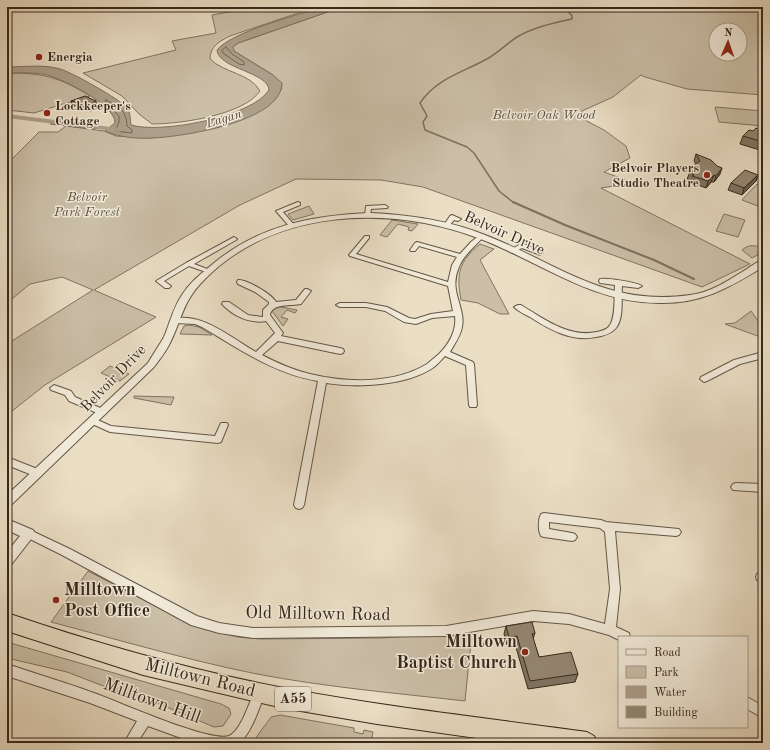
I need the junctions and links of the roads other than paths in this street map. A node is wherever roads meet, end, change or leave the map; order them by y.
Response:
1 (298, 204) dead end
2 (385, 207) dead end
3 (368, 216) junction
4 (458, 218) dead end
5 (447, 225) junction
6 (292, 226) junction
7 (481, 236) junction
8 (367, 237) dead end
9 (234, 239) dead end
10 (413, 250) dead end
11 (512, 251) junction
12 (540, 253) dead end
13 (461, 256) junction
14 (188, 264) junction
15 (763, 264) edge
16 (208, 271) junction
17 (602, 281) dead end
18 (240, 282) dead end
19 (618, 283) junction
20 (451, 285) junction
21 (167, 286) dead end
22 (638, 286) dead end
23 (307, 291) dead end
24 (617, 297) junction
25 (226, 304) dead end
26 (273, 305) junction
27 (340, 305) dead end
28 (518, 307) dead end
29 (458, 313) junction
30 (268, 318) junction
31 (175, 321) junction
32 (276, 338) junction
33 (340, 351) dead end
34 (445, 352) junction
35 (257, 354) junction
36 (763, 355) edge
37 (704, 379) dead end
38 (322, 380) junction
39 (54, 388) dead end
40 (473, 405) dead end
41 (102, 412) junction
42 (93, 421) junction
43 (224, 425) dead end
44 (7, 461) edge
45 (37, 473) junction
46 (736, 487) dead end
47 (763, 488) edge
48 (7, 502) edge
49 (299, 505) dead end
50 (7, 524) edge
51 (606, 526) junction
52 (676, 532) dead end
53 (29, 534) junction
54 (572, 537) dead end
55 (7, 561) edge
56 (7, 622) edge
57 (610, 630) junction
58 (623, 636) edge
59 (7, 670) edge
60 (259, 693) junction
61 (748, 704) edge
62 (763, 712) edge
63 (145, 718) junction
64 (130, 743) edge
65 (226, 743) edge
66 (587, 743) edge

1 - 6 street
2 - 3 street
3 - 5 street, Belvoir Drive
3 - 6 street, Belvoir Drive
4 - 5 street
5 - 7 street, Belvoir Drive
6 - 16 street, Belvoir Drive
7 - 11 street, Belvoir Drive
7 - 13 street
8 - 20 street
9 - 14 street
10 - 13 street
11 - 12 street
11 - 24 street, Belvoir Drive
13 - 20 street
14 - 16 street
14 - 21 street
15 - 24 street, Belvoir Drive
16 - 31 street, Belvoir Drive
17 - 19 street
18 - 26 street
19 - 22 street
19 - 24 street
20 - 29 street
23 - 26 street
24 - 28 street
25 - 30 street
26 - 30 street
27 - 29 street
29 - 34 street
30 - 32 street
31 - 35 street
31 - 41 street, Belvoir Drive
32 - 33 street
32 - 35 street
34 - 38 street
34 - 40 street
35 - 38 street
36 - 37 street
38 - 49 street
39 - 41 street
41 - 42 street, Belvoir Drive
42 - 43 street
42 - 45 street, Belvoir Drive
44 - 45 street
45 - 48 street, Belvoir Drive
46 - 47 street
50 - 53 street, Old Milltown Road
51 - 52 street
51 - 54 street
51 - 57 street
53 - 55 street
53 - 57 street, Old Milltown Road
56 - 60 highway, Milltown Road / A55
57 - 58 street, Old Milltown Road
59 - 63 street, Milltown Hill
60 - 65 street, Milltown Hill
60 - 66 highway, Milltown Road / A55
61 - 62 street
63 - 64 street
63 - 65 street, Milltown Hill

